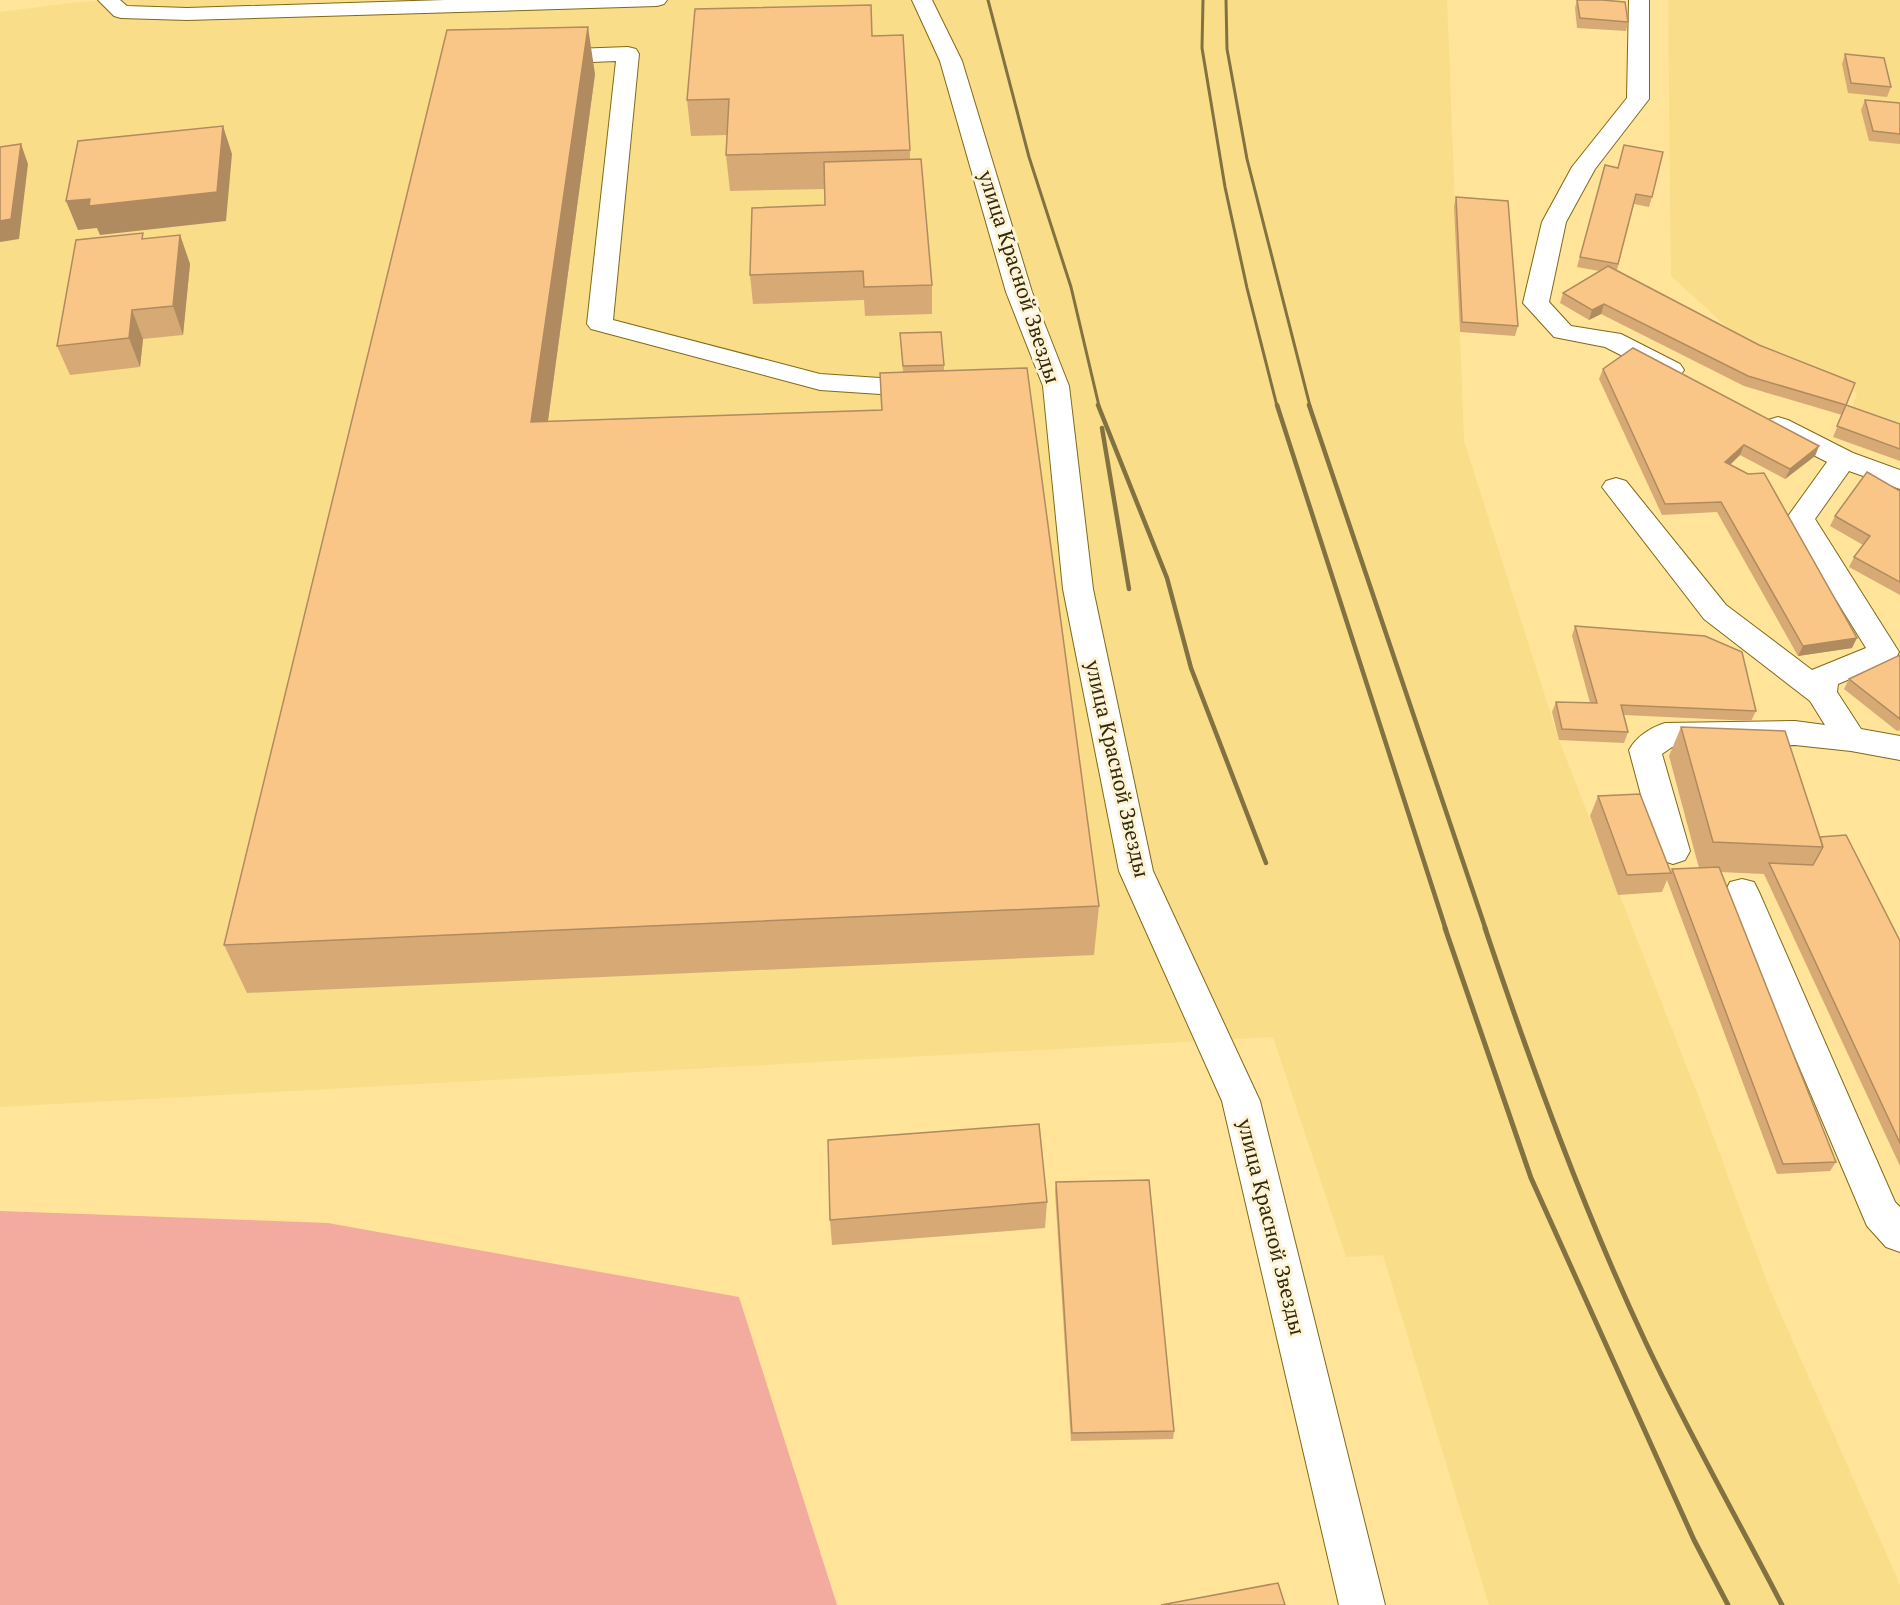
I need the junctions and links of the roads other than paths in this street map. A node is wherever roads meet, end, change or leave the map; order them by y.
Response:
1 (108, 0) edge
2 (657, 0) edge
3 (922, 0) edge
4 (1639, 0) edge
5 (518, 58) edge
6 (1696, 383) edge
7 (948, 388) edge
8 (1759, 416) edge
9 (1843, 459) junction
10 (1900, 480) edge
11 (1616, 487) dead end
12 (1821, 693) junction
13 (1851, 739) junction
14 (1900, 748) edge
15 (1673, 851) dead end
16 (1742, 892) dead end
17 (1900, 1234) edge
18 (1362, 1605) edge

1 - 2 lane
3 - 18 lane, улица Красной Звезды
4 - 6 lane
5 - 7 lane
8 - 9 lane
9 - 10 lane
9 - 12 lane
11 - 12 lane
12 - 13 lane
13 - 14 lane
13 - 15 lane
16 - 17 lane

